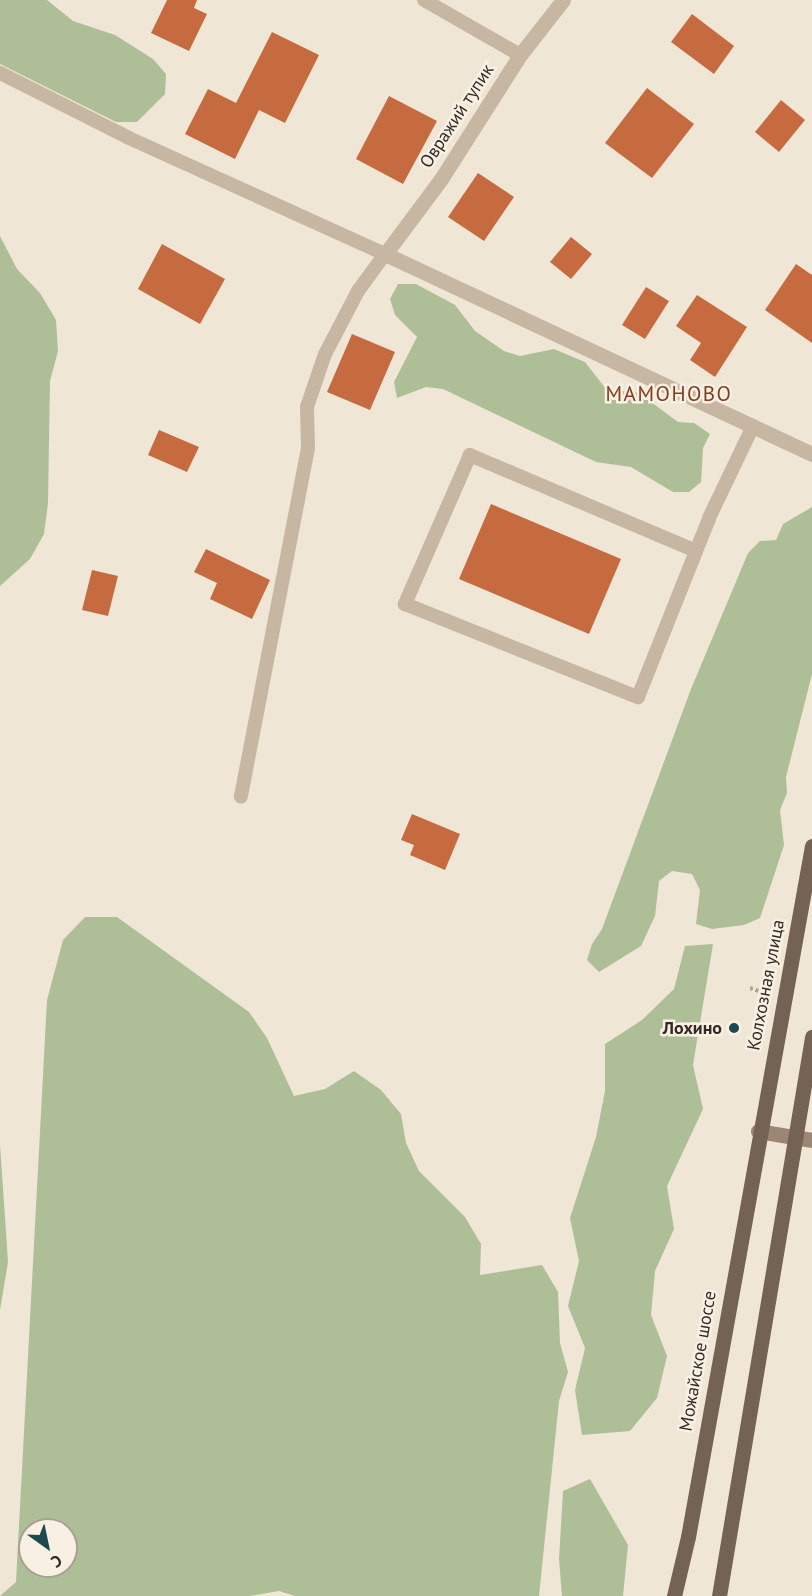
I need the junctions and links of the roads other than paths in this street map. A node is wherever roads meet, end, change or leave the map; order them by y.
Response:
1 (424, 0) edge
2 (563, 0) edge
3 (520, 55) junction
4 (0, 73) edge
5 (385, 254) junction
6 (753, 426) junction
7 (812, 454) edge
8 (696, 551) junction
9 (241, 797) dead end
10 (812, 846) edge
11 (812, 1037) edge
12 (758, 1131) junction
13 (793, 1136) junction
14 (812, 1140) edge
15 (674, 1596) edge
16 (719, 1596) edge

1 - 3 lane
2 - 3 street, Овражий тупик
3 - 5 street, Овражий тупик
4 - 5 lane
5 - 6 street
5 - 9 lane
6 - 7 street
6 - 8 lane
8 - 8 lane
10 - 12 main road, Колхозная улица
11 - 13 main road
12 - 13 street
12 - 15 main road, Можайское шоссе
13 - 14 street
13 - 16 main road

